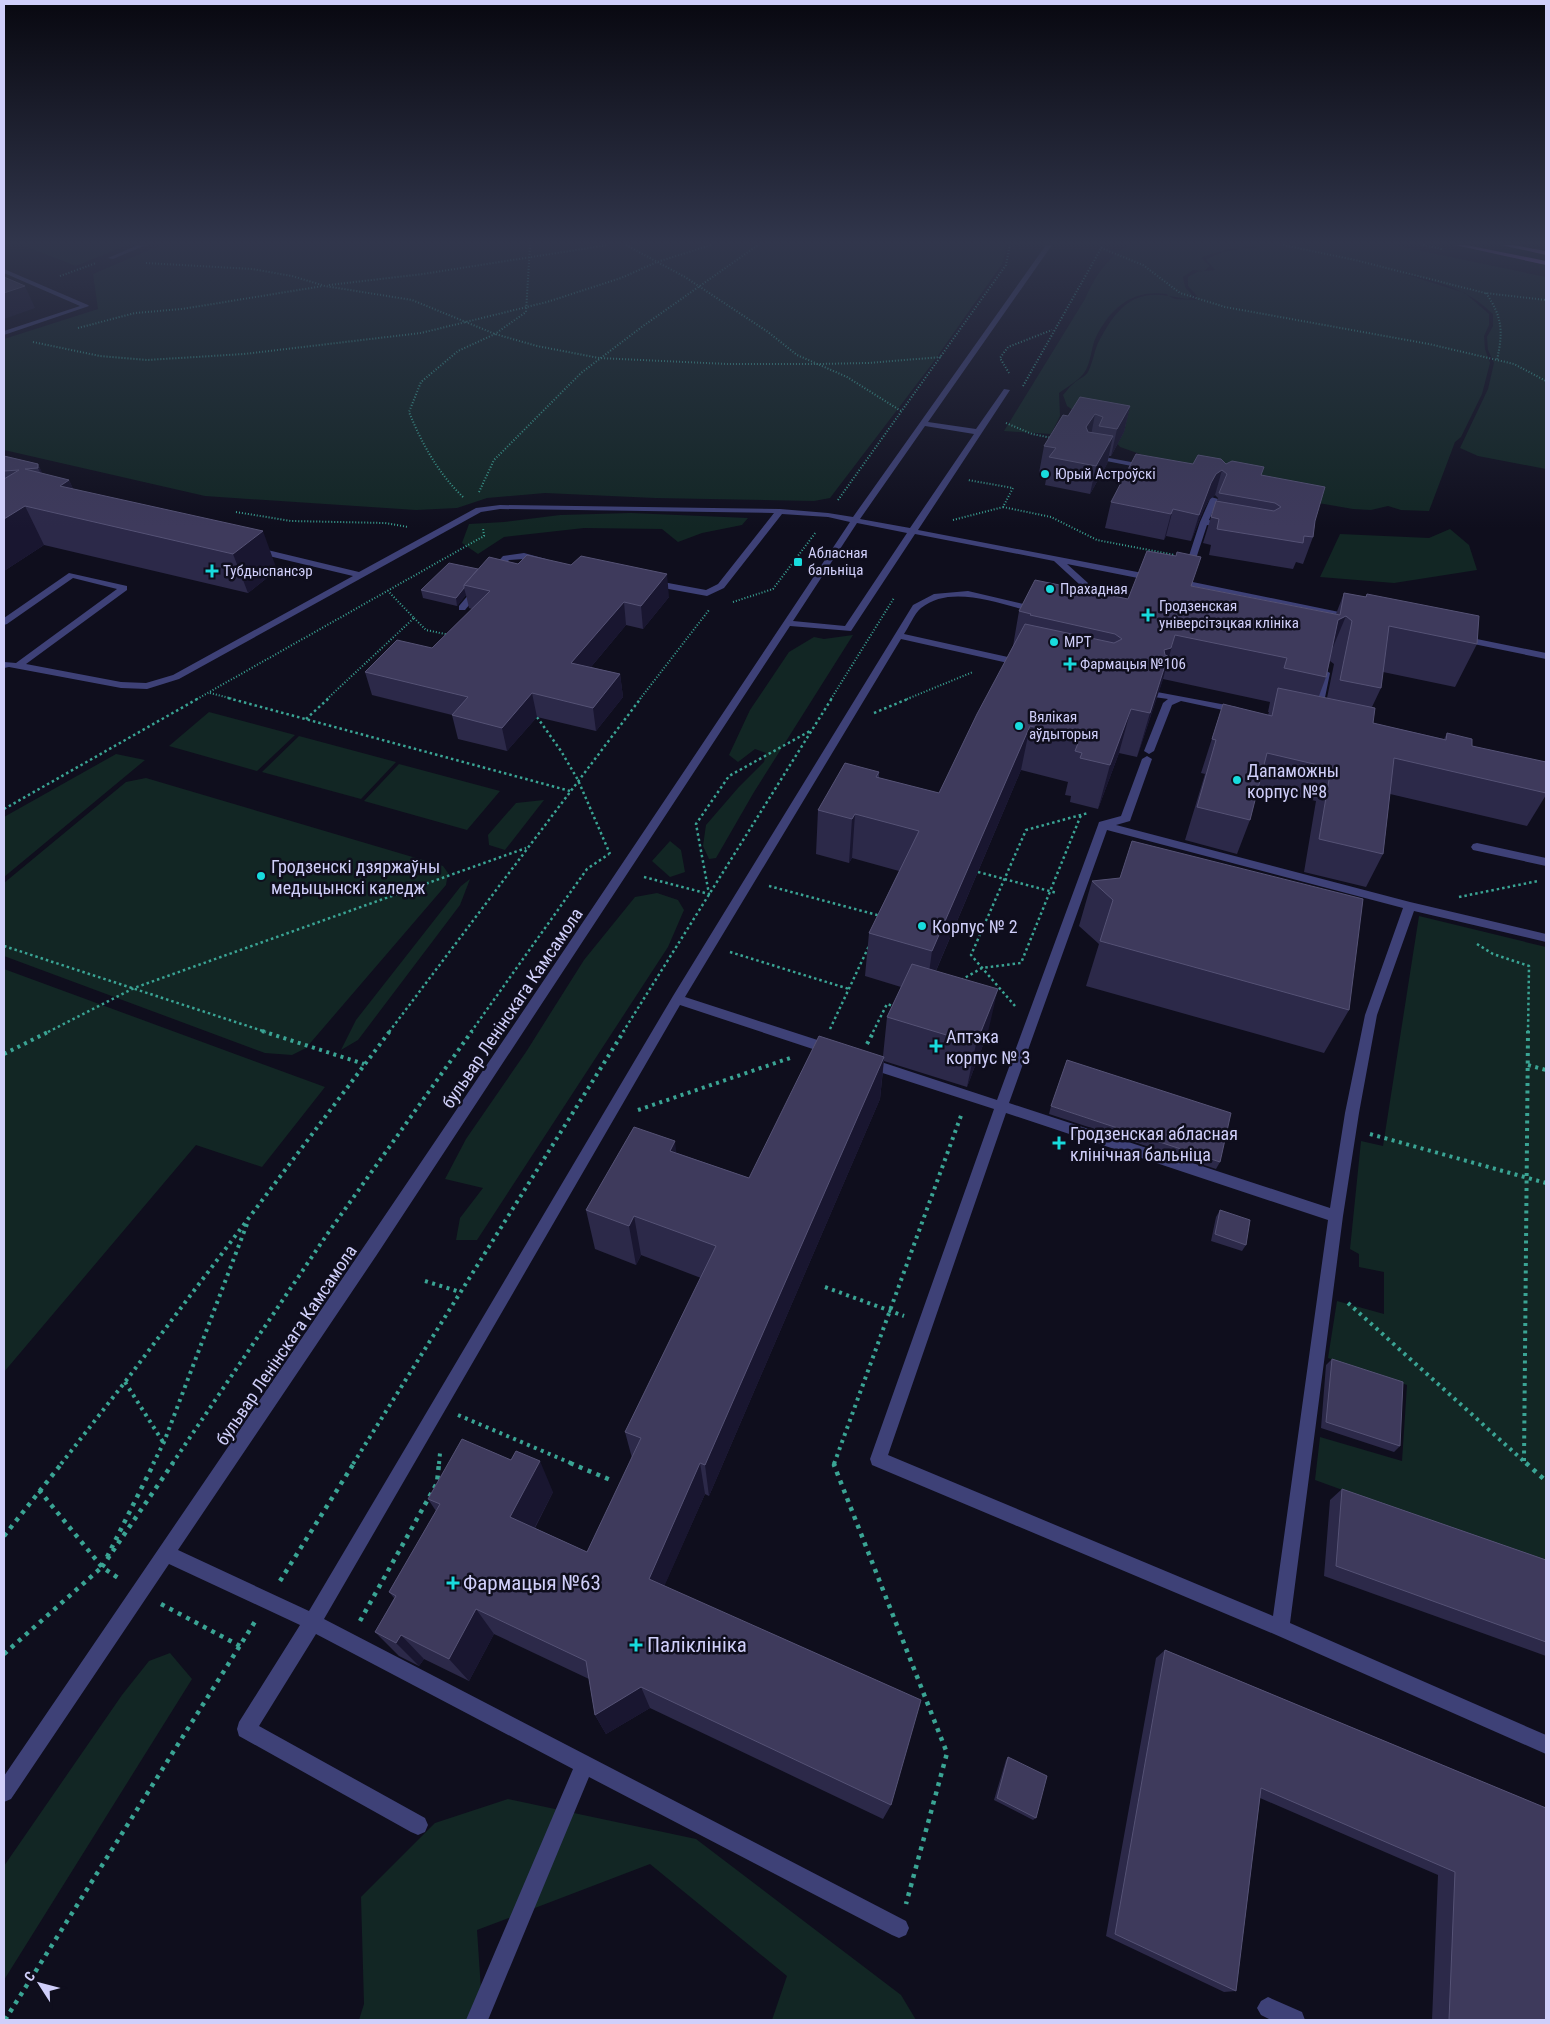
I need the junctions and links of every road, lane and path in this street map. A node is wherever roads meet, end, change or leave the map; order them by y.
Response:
1 (28, 339) edge
2 (367, 339) edge
3 (482, 339) edge
4 (514, 339) edge
5 (625, 339) edge
6 (777, 339) edge
7 (955, 339) edge
8 (982, 339) edge
9 (1028, 339) edge
10 (1404, 339) edge
11 (1501, 339) edge
12 (599, 358) junction
13 (942, 358) junction
14 (1498, 360) junction
15 (818, 364) junction
16 (1010, 374) dead end
17 (1546, 381) edge
18 (1006, 390) dead end
19 (902, 411) junction
20 (1002, 421) dead end
21 (922, 423) junction
22 (978, 432) junction
23 (1092, 445) joint
24 (1154, 468) edge
25 (967, 480) dead end
26 (1214, 499) edge
27 (1003, 507) junction
28 (479, 510) junction
29 (780, 511) junction
30 (236, 512) dead end
31 (828, 514) junction
32 (855, 520) junction
33 (950, 521) dead end
34 (1204, 522) junction
35 (1230, 527) edge
36 (912, 532) junction
37 (430, 537) junction
38 (248, 548) edge
39 (1192, 558) junction
40 (1058, 561) junction
41 (553, 562) edge
42 (360, 575) junction
43 (641, 580) edge
44 (1184, 583) junction
45 (388, 591) junction
46 (899, 591) dead end
47 (728, 603) dead end
48 (462, 608) dead end
49 (710, 609) dead end
50 (1349, 616) edge
51 (4, 622) edge
52 (787, 623) junction
53 (899, 636) junction
54 (1456, 638) edge
55 (5, 653) edge
56 (1546, 656) edge
57 (1003, 659) junction
58 (1327, 664) edge
59 (11, 665) edge
60 (1031, 666) edge
61 (210, 693) junction
62 (1157, 695) edge
63 (1180, 698) junction
64 (1247, 712) edge
65 (872, 714) dead end
66 (537, 716) edge
67 (305, 719) junction
68 (1314, 727) edge
69 (811, 731) junction
70 (578, 780) junction
71 (570, 791) junction
72 (4, 810) edge
73 (1089, 812) dead end
74 (1081, 814) junction
75 (1104, 825) junction
76 (1478, 847) dead end
77 (526, 848) junction
78 (610, 853) dead end
79 (1546, 862) edge
80 (978, 872) edge
81 (1005, 879) junction
82 (1546, 880) edge
83 (764, 884) dead end
84 (1050, 891) junction
85 (709, 894) junction
86 (1459, 897) dead end
87 (1077, 898) junction
88 (1410, 906) junction
89 (883, 917) edge
90 (1469, 938) dead end
91 (1546, 938) edge
92 (870, 944) dead end
93 (4, 946) edge
94 (725, 951) dead end
95 (982, 968) junction
96 (957, 982) edge
97 (134, 988) junction
98 (849, 989) junction
99 (677, 999) junction
100 (900, 1008) edge
101 (1031, 1025) junction
102 (822, 1047) junction
103 (4, 1054) edge
104 (840, 1054) edge
105 (860, 1060) joint
106 (364, 1064) junction
107 (1528, 1065) junction
108 (1546, 1070) edge
109 (968, 1096) junction
110 (637, 1104) dead end
111 (1001, 1107) junction
112 (1350, 1128) junction
113 (1527, 1178) junction
114 (1546, 1183) edge
115 (1336, 1216) junction
116 (248, 1220) junction
117 (425, 1281) dead end
118 (1327, 1284) junction
119 (825, 1287) dead end
120 (460, 1292) junction
121 (890, 1310) junction
122 (926, 1324) junction
123 (125, 1382) junction
124 (463, 1406) dead end
125 (458, 1414) junction
126 (453, 1422) dead end
127 (164, 1442) junction
128 (440, 1445) dead end
129 (1524, 1461) junction
130 (613, 1481) dead end
131 (1546, 1481) edge
132 (4, 1536) edge
133 (167, 1554) junction
134 (102, 1567) junction
135 (268, 1600) junction
136 (312, 1623) junction
137 (1280, 1628) junction
138 (348, 1642) junction
139 (4, 1654) edge
140 (1546, 1745) edge
141 (585, 1764) junction
142 (4, 1792) edge
143 (418, 1825) dead end
144 (900, 1928) joint
145 (1268, 2008) dead end
146 (6, 2020) edge
147 (477, 2020) edge
148 (1294, 2020) edge

1 - 2 path
3 - 28 path
4 - 12 path
5 - 12 path
6 - 15 path
7 - 13 path
8 - 21 street, бульвар Ленінскага Камсамола
9 - 16 path
10 - 14 path
11 - 14 path
12 - 15 path
12 - 28 path
13 - 15 path
13 - 19 path
14 - 17 path
15 - 19 path
18 - 22 street
19 - 31 path
20 - 23 path
21 - 22 street
21 - 32 street, бульвар Ленінскага Камсамола
22 - 36 street
23 - 24 street
25 - 27 path
26 - 34 street
27 - 33 path
27 - 39 path
28 - 29 street
28 - 37 street
28 - 45 path
29 - 31 street
29 - 43 street
30 - 37 path
31 - 32 street
31 - 47 path
32 - 36 street
32 - 52 street, бульвар Ленінскага Камсамола
34 - 35 street
34 - 39 street
36 - 40 street
36 - 52 street
37 - 42 street
38 - 42 street
39 - 44 street
40 - 44 street
40 - 53 street
41 - 48 street
42 - 59 street
44 - 50 street
45 - 61 path
45 - 67 path
46 - 69 path
49 - 70 path
51 - 59 street
52 - 133 street, бульвар Ленінскага Камсамола
53 - 57 street
53 - 99 street
54 - 56 street
55 - 59 street
57 - 60 street
57 - 65 path
58 - 68 street
61 - 67 path
61 - 72 path
62 - 63 street
63 - 64 street
63 - 75 street
66 - 70 path
67 - 71 path
69 - 85 path
69 - 85 path
70 - 71 path
71 - 77 path
73 - 74 path
74 - 81 path
74 - 84 path
75 - 87 street
75 - 88 street
76 - 79 street
77 - 97 path
77 - 106 path
78 - 134 path
80 - 81 path
81 - 84 path
81 - 95 path
82 - 86 path
83 - 89 path
84 - 87 path
84 - 95 path
85 - 120 path
87 - 101 street
88 - 91 street
88 - 112 street
90 - 107 path
92 - 98 path
93 - 97 path
94 - 98 path
95 - 96 path
95 - 101 path
97 - 103 path
97 - 106 path
98 - 102 path
99 - 102 street
99 - 136 street
100 - 105 path
101 - 111 street
102 - 104 street
102 - 110 path
105 - 109 street
106 - 116 path
107 - 108 path
107 - 113 path
109 - 111 street
109 - 121 path
111 - 115 street
111 - 122 street
112 - 113 path
112 - 115 street
113 - 114 path
113 - 129 path
115 - 118 street
116 - 123 path
116 - 127 path
117 - 120 path
118 - 129 path
118 - 137 street
119 - 121 path
120 - 135 path
121 - 122 path
121 - 144 path
122 - 137 street
123 - 127 path
123 - 132 path
124 - 125 path
125 - 126 path
125 - 130 path
127 - 134 path
128 - 138 path
129 - 131 path
133 - 135 street
133 - 142 street, бульвар Ленінскага Камсамола
134 - 139 path
135 - 136 street
135 - 146 path
136 - 138 street
136 - 143 street
137 - 140 street
138 - 141 street
141 - 144 street
141 - 147 street
145 - 148 street

